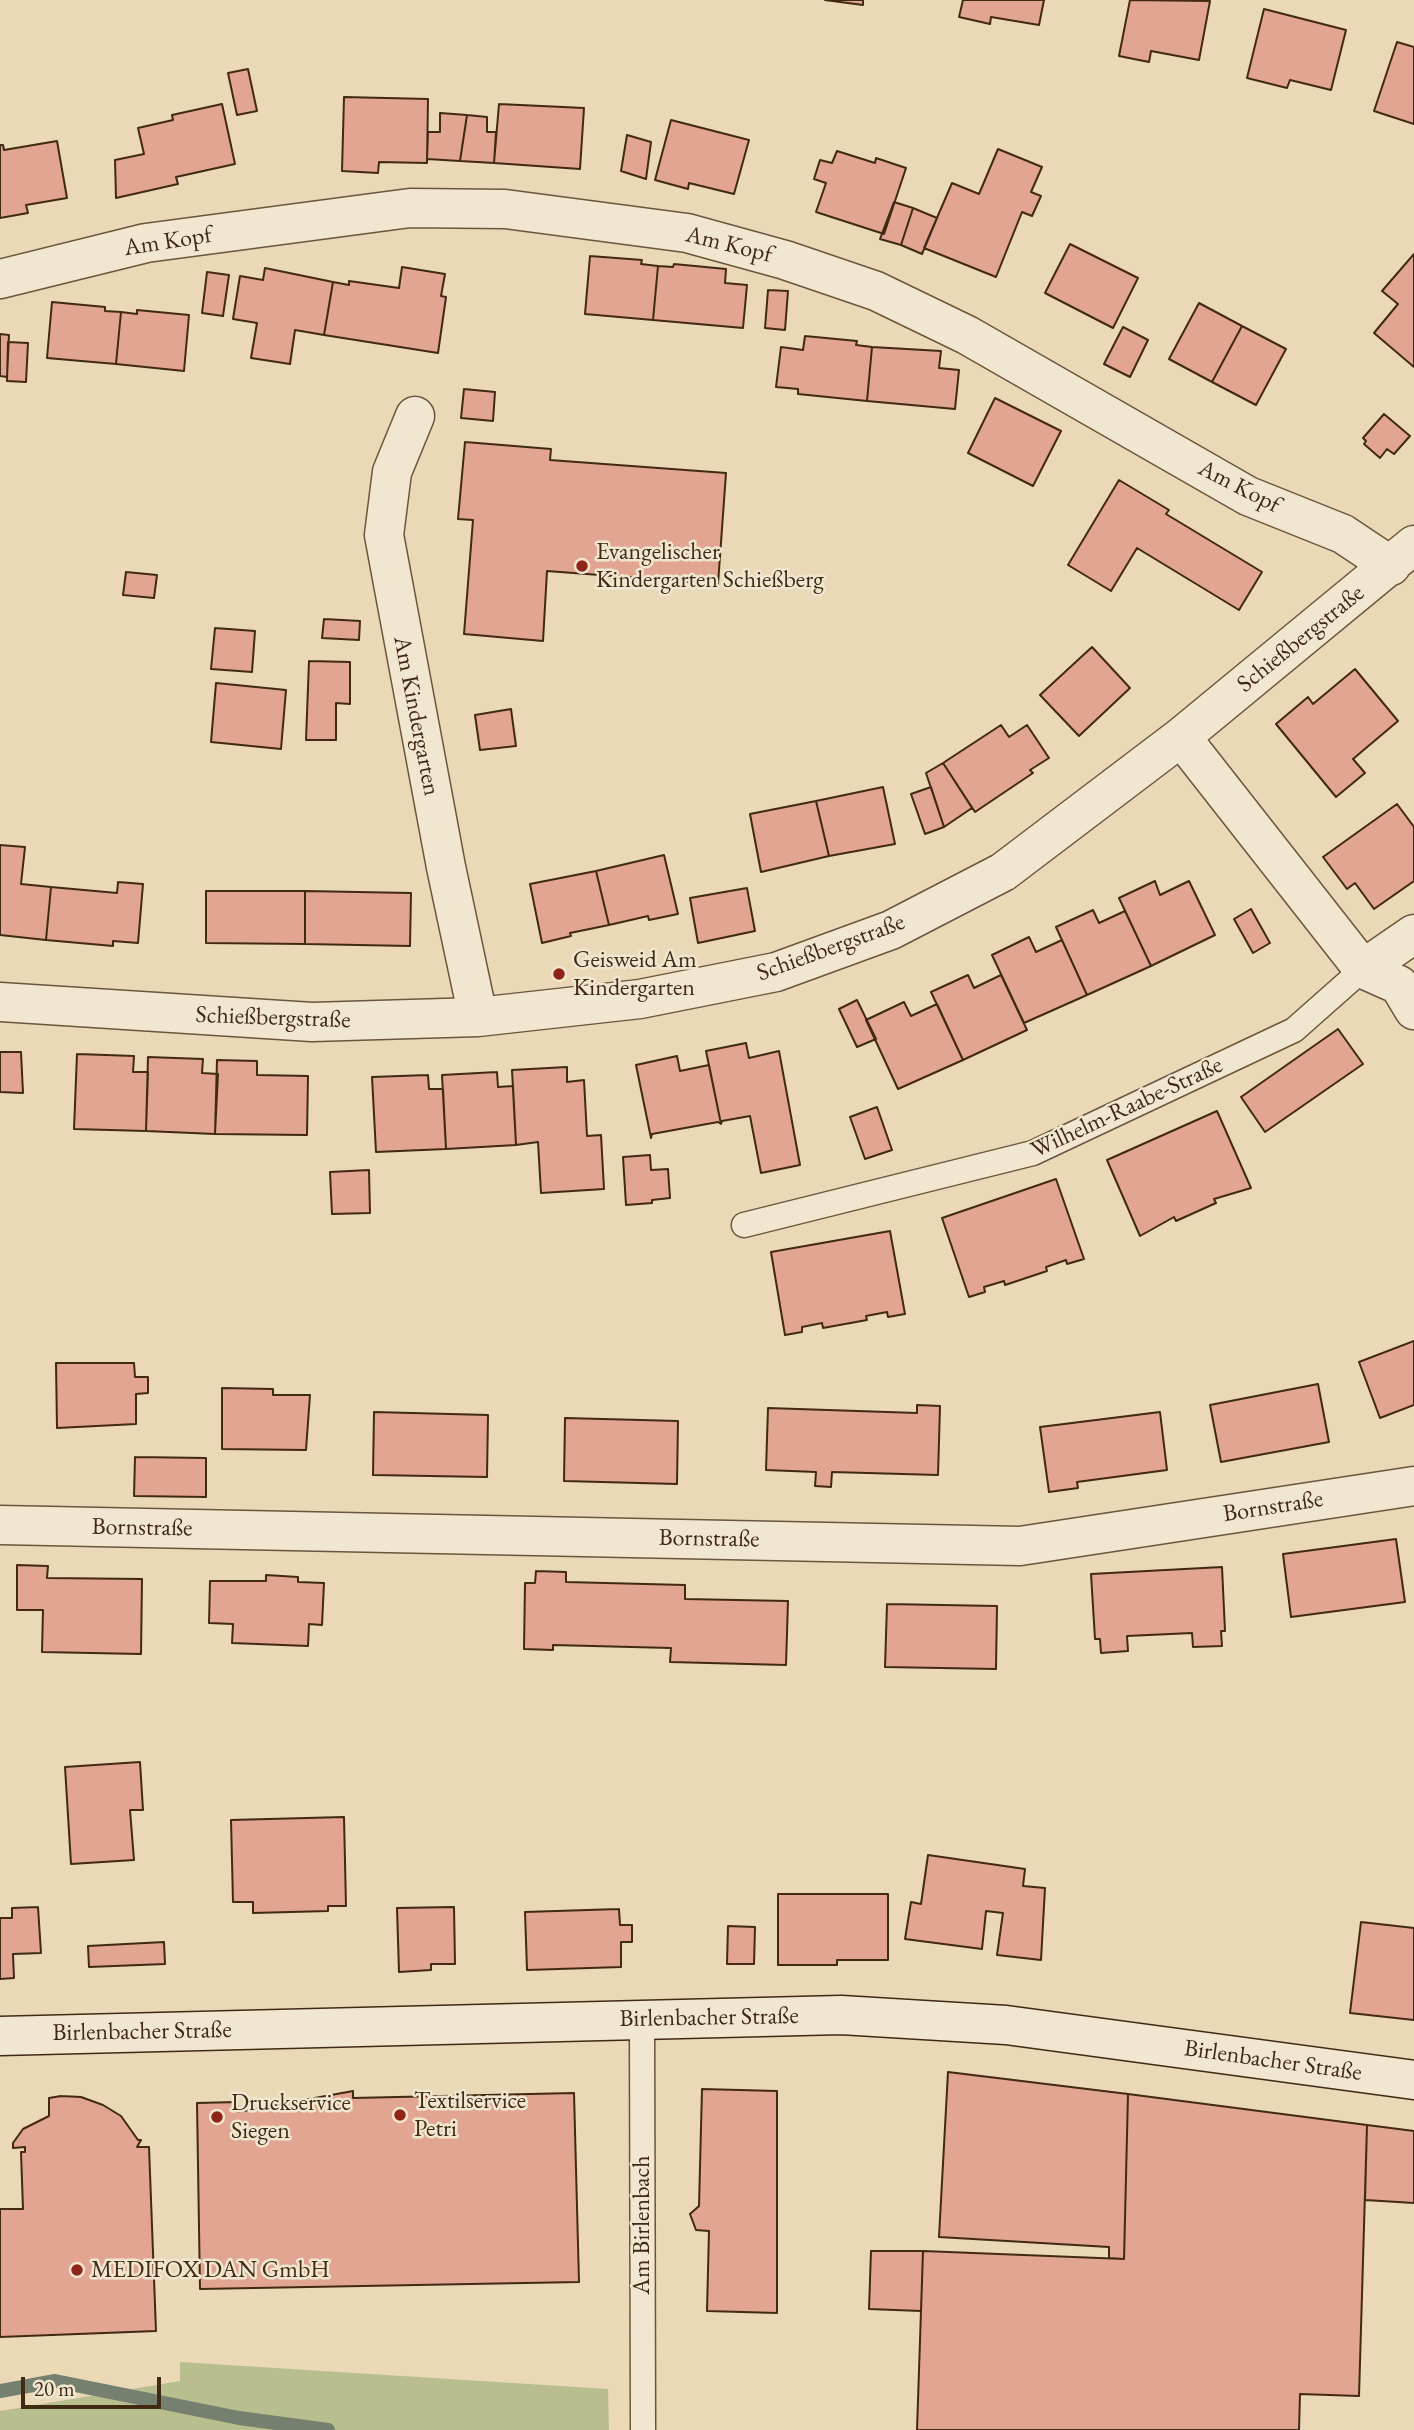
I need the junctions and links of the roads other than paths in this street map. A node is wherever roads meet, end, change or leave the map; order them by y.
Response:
1 (0, 279) edge
2 (415, 416) dead end
3 (1402, 556) edge
4 (1181, 737) junction
5 (1414, 934) edge
6 (1363, 969) junction
7 (0, 1002) edge
8 (1414, 1010) edge
9 (478, 1017) junction
10 (744, 1225) dead end
11 (1414, 1486) edge
12 (0, 1525) edge
13 (642, 2019) junction
14 (0, 2036) edge
15 (1414, 2080) edge
16 (643, 2430) edge

1 - 3 street, Am Kopf
2 - 9 street, Am Kindergarten
3 - 4 street, Schießbergstraße
4 - 6 street
4 - 9 street, Schießbergstraße
5 - 6 street, Wilhelm-Raabe-Straße
6 - 8 street
6 - 10 lane, Wilhelm-Raabe-Straße
7 - 9 street, Schießbergstraße
11 - 12 street, Bornstraße
13 - 14 street, Birlenbacher Straße
13 - 15 street, Birlenbacher Straße
13 - 16 lane, Am Birlenbach

